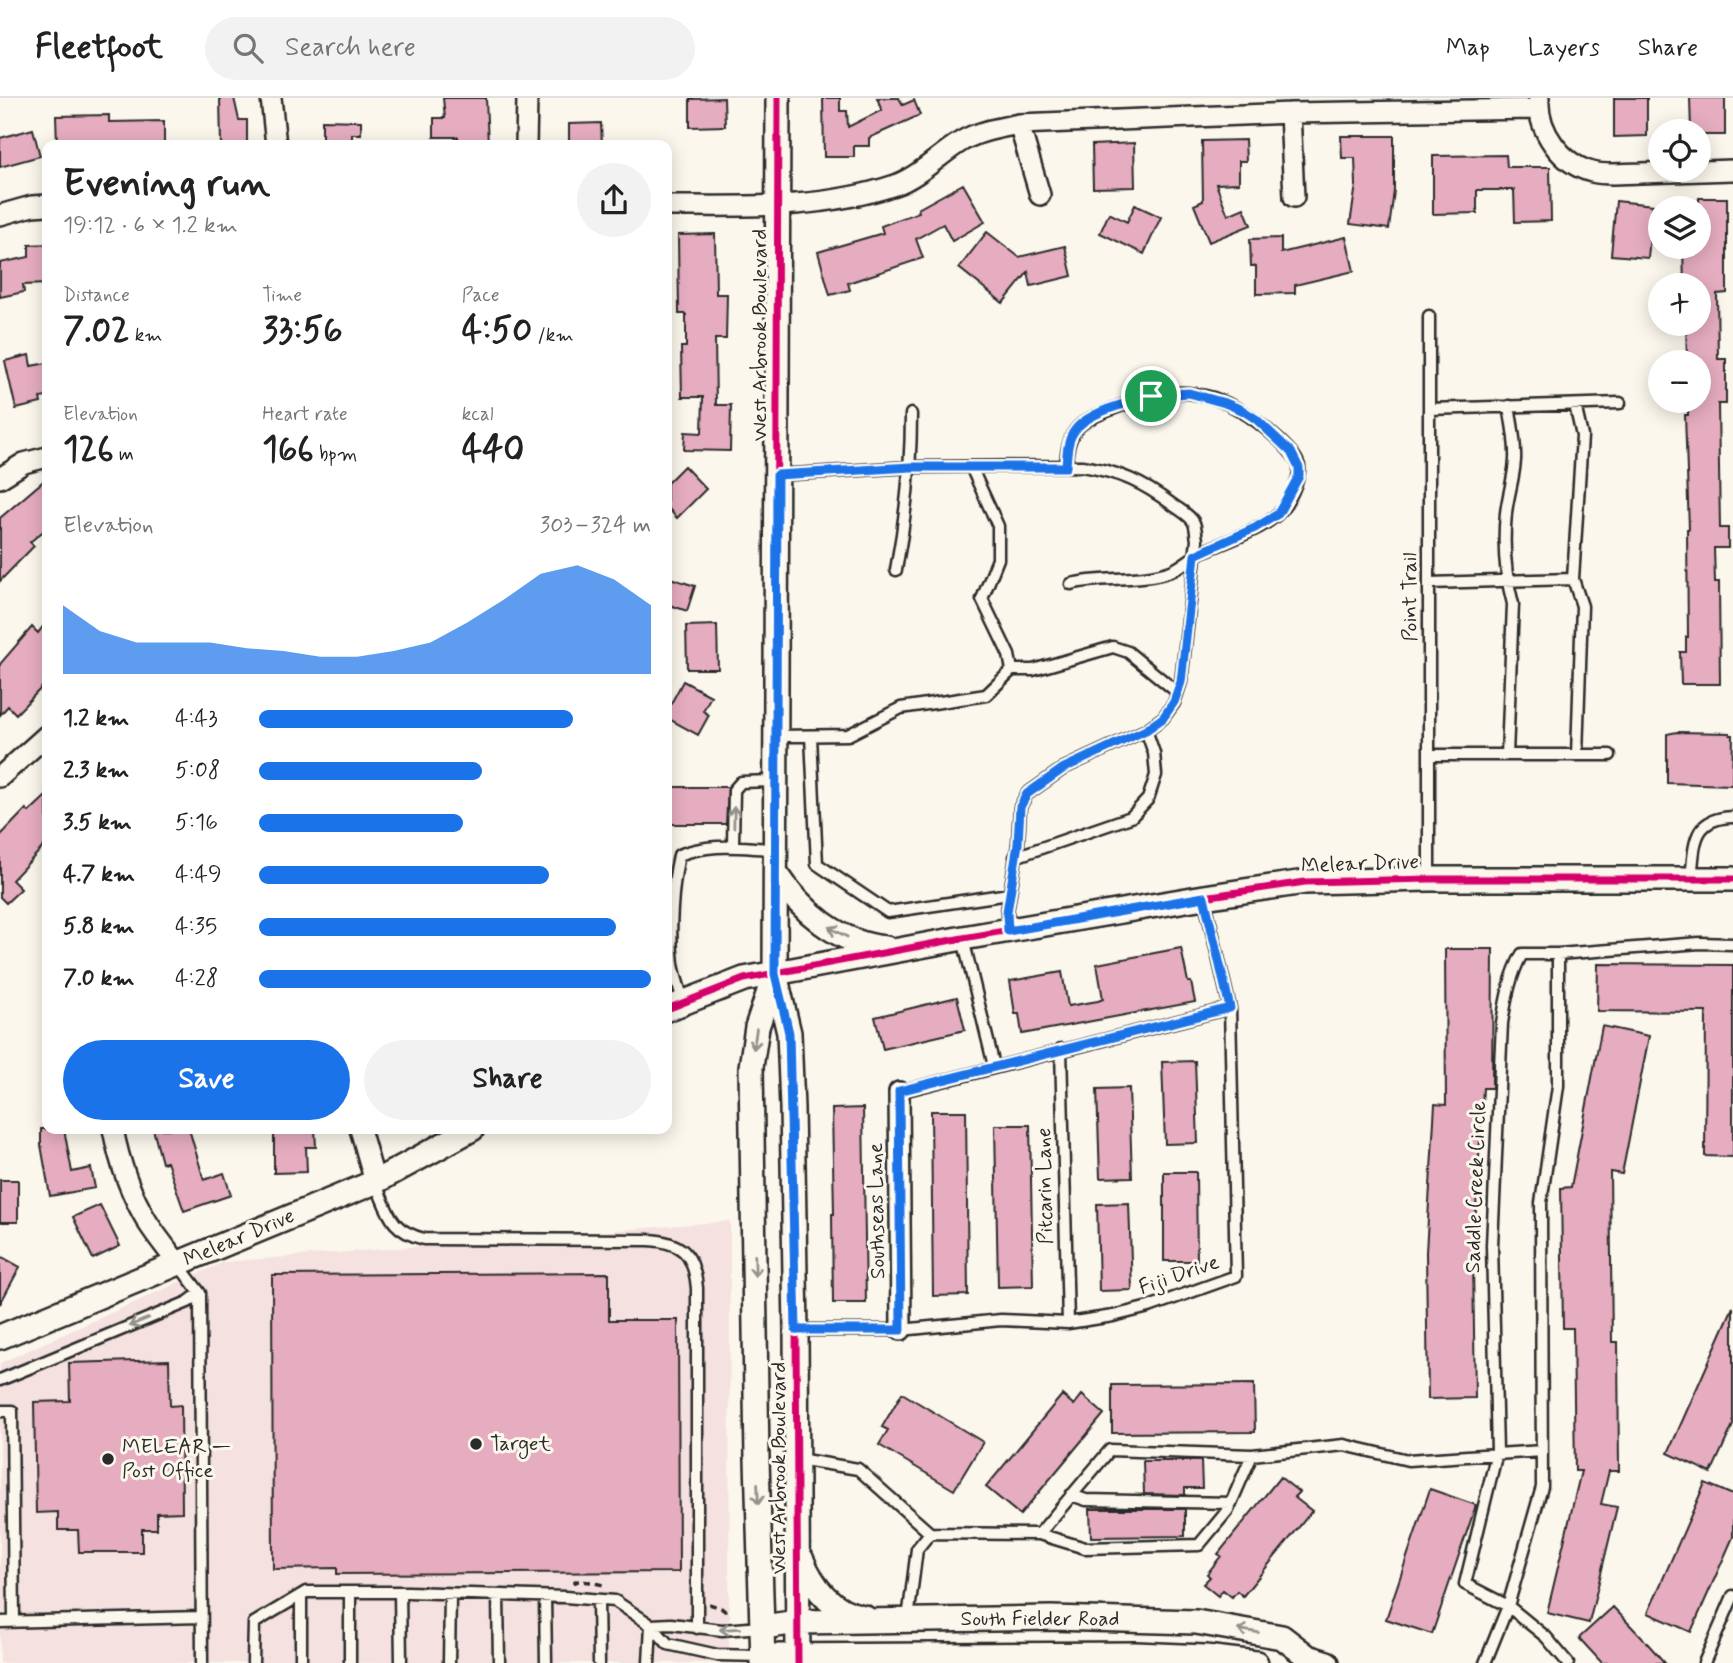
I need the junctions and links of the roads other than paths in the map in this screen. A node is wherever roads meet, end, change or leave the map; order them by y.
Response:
1 (271, 98) edge
2 (527, 98) edge
3 (778, 98) edge
4 (1539, 103) edge
5 (1290, 113) junction
6 (1018, 124) junction
7 (275, 140) edge
8 (526, 140) edge
9 (1733, 170) edge
10 (1040, 195) dead end
11 (1294, 197) dead end
12 (42, 205) edge
13 (672, 205) edge
14 (778, 207) junction
15 (0, 215) edge
16 (1429, 316) dead end
17 (1620, 403) dead end
18 (1576, 405) junction
19 (1509, 406) junction
20 (1429, 408) junction
21 (911, 414) dead end
22 (42, 458) edge
23 (911, 467) junction
24 (971, 467) junction
25 (1066, 467) junction
26 (777, 475) junction
27 (0, 478) edge
28 (1195, 555) junction
29 (896, 570) dead end
30 (1573, 579) junction
31 (1506, 581) junction
32 (1429, 583) junction
33 (1071, 584) dead end
34 (1012, 670) junction
35 (1177, 692) junction
36 (1146, 730) junction
37 (776, 736) junction
38 (811, 736) junction
39 (42, 739) edge
40 (1430, 755) junction
41 (1507, 755) junction
42 (1577, 755) junction
43 (1610, 755) dead end
44 (0, 777) edge
45 (776, 781) junction
46 (1733, 817) edge
47 (733, 845) junction
48 (776, 849) junction
49 (1016, 857) junction
50 (776, 873) junction
51 (1429, 879) junction
52 (1690, 879) junction
53 (1733, 879) edge
54 (1009, 894) junction
55 (1204, 897) junction
56 (672, 909) edge
57 (1008, 931) junction
58 (963, 938) junction
59 (1733, 944) edge
60 (903, 949) junction
61 (1558, 954) junction
62 (672, 962) edge
63 (775, 974) junction
64 (675, 1005) edge
65 (1230, 1008) junction
66 (1061, 1049) junction
67 (994, 1066) junction
68 (899, 1091) joint
69 (114, 1134) edge
70 (361, 1134) edge
71 (466, 1134) edge
72 (375, 1182) junction
73 (178, 1264) junction
74 (200, 1293) junction
75 (1068, 1323) junction
76 (796, 1330) junction
77 (901, 1330) junction
78 (0, 1337) edge
79 (0, 1380) edge
80 (0, 1411) edge
81 (1542, 1451) junction
82 (1497, 1452) junction
83 (1252, 1455) junction
84 (797, 1459) junction
85 (1071, 1495) junction
86 (1231, 1503) junction
87 (930, 1533) junction
88 (1039, 1534) junction
89 (798, 1550) junction
90 (350, 1592) junction
91 (401, 1592) junction
92 (450, 1594) junction
93 (301, 1595) junction
94 (498, 1595) junction
95 (1733, 1596) edge
96 (545, 1597) junction
97 (598, 1600) junction
98 (1508, 1606) junction
99 (201, 1616) junction
100 (908, 1620) junction
101 (884, 1621) junction
102 (0, 1622) edge
103 (14, 1622) junction
104 (798, 1622) junction
105 (652, 1625) junction
106 (762, 1627) junction
107 (697, 1628) junction
108 (798, 1659) edge
109 (870, 1659) edge
110 (1059, 1659) edge
111 (763, 1660) edge
112 (1214, 1661) edge
113 (1307, 1662) edge
114 (202, 1663) edge
115 (253, 1663) edge
116 (301, 1663) edge
117 (350, 1663) edge
118 (401, 1663) edge
119 (449, 1663) edge
120 (499, 1663) edge
121 (546, 1663) edge
122 (598, 1663) edge
123 (649, 1663) edge
124 (1256, 1663) edge
125 (1485, 1663) edge
126 (1568, 1663) edge
127 (1704, 1663) edge

1 - 7 street
2 - 8 street
3 - 14 street, West Arbrook Boulevard
4 - 5 street
4 - 9 street
5 - 6 street
5 - 11 street
6 - 10 street
6 - 14 street
12 - 15 street
13 - 14 street
14 - 26 street, West Arbrook Boulevard
16 - 20 lane, Point Trail
17 - 18 lane
18 - 19 lane
18 - 30 lane
19 - 20 lane
19 - 31 lane
20 - 32 lane, Point Trail
21 - 23 lane
22 - 27 street
23 - 24 lane
23 - 26 lane
23 - 29 lane
24 - 25 lane
24 - 34 lane
25 - 28 lane
25 - 28 lane
26 - 37 street, West Arbrook Boulevard
28 - 33 lane
28 - 35 lane
30 - 31 lane
30 - 42 lane
31 - 32 lane
31 - 41 lane
32 - 40 lane, Point Trail
34 - 35 lane
34 - 38 lane
35 - 36 lane
36 - 49 lane
36 - 49 lane
37 - 38 lane
37 - 45 street, West Arbrook Boulevard
38 - 54 lane
39 - 44 street
40 - 41 lane
40 - 51 lane, Point Trail
41 - 42 lane
42 - 43 lane
47 -> 45 lane
45 - 48 street, West Arbrook Boulevard
46 - 52 lane
47 - 48 lane
47 - 56 lane
48 - 50 street, West Arbrook Boulevard
49 - 54 lane
60 -> 50 street
50 - 63 street, West Arbrook Boulevard
51 - 52 street, Melear Drive
51 - 55 street, Melear Drive
52 - 53 street, Melear Drive
54 - 57 lane
55 - 57 street, Melear Drive
55 - 65 lane, Fiji Drive
57 - 58 street, Melear Drive
58 - 60 street, Melear Drive
58 - 67 lane
59 - 61 lane, Saddle Creek Circle
60 - 63 street, Melear Drive
61 - 81 lane
61 - 82 lane, Saddle Creek Circle
62 - 64 lane
63 - 64 street, Melear Drive
63 - 76 street, West Arbrook Boulevard
63 -> 106 street, West Arbrook Boulevard
65 - 66 lane
65 - 75 lane, Fiji Drive
66 - 67 lane
66 - 75 lane, Pitcarin Lane
67 - 68 lane
68 - 77 street, Southseas Lane
69 - 73 street
70 - 72 street
71 - 72 street, Melear Drive
72 - 73 street, Melear Drive
72 - 107 lane
73 - 74 lane
73 - 78 street, Melear Drive
74 -> 79 lane
74 - 99 lane
75 - 77 lane, Fiji Drive
76 - 77 lane, Fiji Drive
76 - 84 street, West Arbrook Boulevard
80 - 103 lane
81 - 82 lane
81 - 98 lane
82 - 83 lane
82 - 98 lane, Saddle Creek Circle
83 - 85 lane
83 - 86 lane
84 - 87 lane
84 - 89 street, West Arbrook Boulevard
85 - 86 lane
85 - 88 lane
86 - 88 lane
87 - 88 lane
87 - 100 lane
89 - 101 street
89 - 104 street, West Arbrook Boulevard
90 - 91 lane
90 - 93 lane
90 - 117 lane
91 - 92 lane
91 - 118 lane
92 - 94 lane
92 - 119 lane
93 - 115 lane
93 - 116 lane
94 - 96 lane
94 - 120 lane
95 - 127 lane
96 - 97 lane
96 - 121 lane
97 - 105 lane
97 - 122 lane
98 - 125 lane
98 - 126 lane, Saddle Creek Circle
99 - 103 lane
99 - 114 lane
100 - 101 street, South Fielder Road
113 -> 100 street, South Fielder Road
101 - 104 street, South Fielder Road
102 - 103 lane
104 - 106 street, South Fielder Road
104 - 108 street, West Arbrook Boulevard
105 - 107 lane
105 - 111 lane
105 - 123 lane
106 -> 107 lane
106 - 111 street, West Arbrook Boulevard
108 - 109 street, South Fielder Road
108 - 111 street, South Fielder Road
109 - 110 street, South Fielder Road
110 - 112 street, South Fielder Road
112 - 124 street, South Fielder Road

